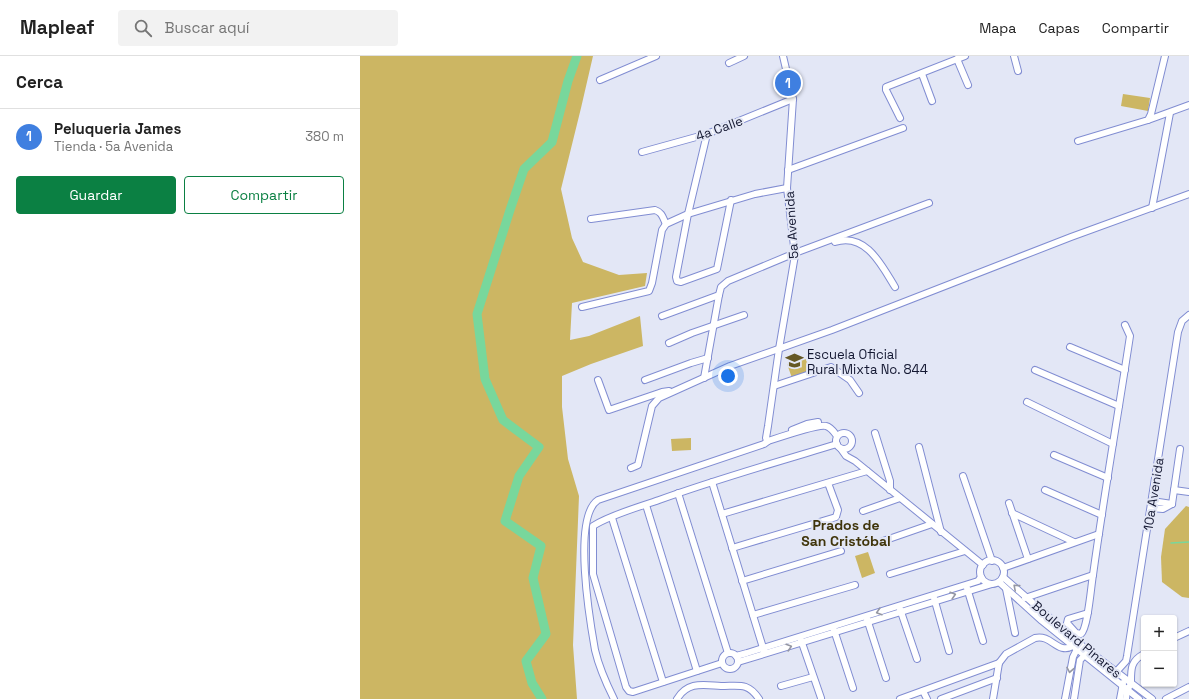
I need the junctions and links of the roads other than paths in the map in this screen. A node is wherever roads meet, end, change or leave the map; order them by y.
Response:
1 (656, 56) edge
2 (744, 56) edge
3 (782, 56) edge
4 (965, 56) edge
5 (1014, 56) edge
6 (1165, 56) edge
7 (957, 59) junction
8 (729, 63) dead end
9 (1018, 71) dead end
10 (922, 74) junction
11 (600, 80) dead end
12 (968, 86) dead end
13 (793, 99) junction
14 (932, 101) dead end
15 (1189, 106) edge
16 (1170, 113) junction
17 (900, 118) dead end
18 (1148, 120) junction
19 (903, 128) dead end
20 (707, 134) junction
21 (1078, 141) dead end
22 (642, 152) dead end
23 (788, 170) junction
24 (787, 188) junction
25 (1189, 194) edge
26 (731, 200) junction
27 (929, 203) dead end
28 (1152, 208) junction
29 (688, 214) junction
30 (591, 219) dead end
31 (666, 224) junction
32 (795, 254) junction
33 (895, 287) dead end
34 (719, 295) junction
35 (582, 307) dead end
36 (744, 315) dead end
37 (1189, 315) edge
38 (662, 316) dead end
39 (1125, 325) dead end
40 (714, 326) junction
41 (669, 343) dead end
42 (1070, 347) dead end
43 (779, 349) junction
44 (708, 358) junction
45 (1035, 370) dead end
46 (1125, 370) junction
47 (704, 378) junction
48 (598, 380) dead end
49 (645, 380) dead end
50 (774, 386) junction
51 (679, 390) junction
52 (858, 393) dead end
53 (1027, 402) dead end
54 (1119, 406) junction
55 (875, 433) dead end
56 (838, 435) junction
57 (768, 441) junction
58 (1113, 444) junction
59 (839, 446) junction
60 (850, 447) junction
61 (919, 447) dead end
62 (1180, 449) dead end
63 (1054, 455) dead end
64 (855, 461) junction
65 (631, 468) dead end
66 (867, 471) junction
67 (963, 476) dead end
68 (1108, 478) junction
69 (712, 482) junction
70 (828, 482) junction
71 (890, 490) junction
72 (1046, 490) dead end
73 (1174, 490) junction
74 (1189, 492) edge
75 (678, 493) junction
76 (900, 498) junction
77 (1008, 502) dead end
78 (1151, 504) junction
79 (646, 505) junction
80 (863, 511) dead end
81 (1012, 513) junction
82 (722, 514) junction
83 (1102, 515) junction
84 (612, 518) junction
85 (932, 524) junction
86 (942, 532) junction
87 (1099, 534) junction
88 (883, 541) dead end
89 (1074, 542) junction
90 (732, 548) junction
91 (841, 551) dead end
92 (965, 551) junction
93 (1028, 559) junction
94 (992, 561) junction
95 (983, 565) junction
96 (1003, 568) junction
97 (890, 574) dead end
98 (1093, 575) junction
99 (981, 577) junction
100 (1001, 579) junction
101 (742, 581) junction
102 (992, 584) junction
103 (855, 585) dead end
104 (967, 588) junction
105 (1006, 589) junction
106 (1027, 597) junction
107 (934, 598) junction
108 (1020, 602) junction
109 (900, 609) junction
110 (1088, 613) dead end
111 (753, 615) junction
112 (867, 619) junction
113 (833, 629) junction
114 (1189, 631) edge
115 (1015, 633) dead end
116 (1177, 637) edge
117 (801, 640) junction
118 (983, 641) dead end
119 (1077, 645) junction
120 (764, 651) junction
121 (949, 651) dead end
122 (728, 653) junction
123 (1087, 654) junction
124 (1141, 656) edge
125 (737, 659) junction
126 (917, 659) dead end
127 (722, 663) junction
128 (999, 663) junction
129 (697, 671) junction
130 (1116, 672) junction
131 (1131, 675) junction
132 (813, 677) junction
133 (886, 678) dead end
134 (997, 678) junction
135 (1125, 679) junction
136 (664, 682) junction
137 (781, 686) dead end
138 (1122, 686) junction
139 (1129, 687) junction
140 (1189, 687) edge
141 (852, 688) dead end
142 (923, 691) junction
143 (820, 698) edge
144 (614, 699) edge
145 (677, 699) edge
146 (759, 699) edge
147 (900, 699) edge
148 (927, 699) edge
149 (941, 699) edge
150 (993, 699) edge
151 (1065, 699) edge
152 (1074, 699) edge
153 (1120, 699) edge
154 (1126, 699) edge
155 (1139, 699) edge
156 (1152, 699) edge
157 (1166, 699) edge

1 - 11 street
2 - 8 street
3 - 13 street, 5a Avenida
4 - 7 street
5 - 9 street
6 - 18 street
7 - 10 street
7 - 12 street
10 - 14 street
10 - 17 street
13 - 20 street, 4a Calle
13 - 23 street, 5a Avenida
15 - 16 street
16 - 18 street
16 - 28 street
18 - 21 street
19 - 23 street
20 - 22 street, 4a Calle
20 - 29 street
23 - 24 street, 5a Avenida
24 - 26 street
24 - 32 street, 5a Avenida
25 - 28 street
26 - 29 street
26 - 29 street
27 - 32 street
28 - 43 street
29 - 31 street
30 - 31 street
31 - 35 street
32 - 33 street
32 - 34 street
32 - 43 street, 5a Avenida
34 - 38 street
34 - 40 street
36 - 40 street
37 - 78 street, 10a Avenida
39 - 46 street
40 - 41 street
40 - 44 street
42 - 46 street
43 - 47 street
43 - 50 street, 5a Avenida
44 - 47 street
44 - 49 street
45 - 54 street
46 - 54 street
47 - 51 street
48 - 51 street
50 - 52 street
50 - 57 street, 5a Avenida
51 - 65 street
53 - 58 street
54 - 58 street
55 - 71 street
56 - 57 street
56 - 59 street
56 - 60 street
57 - 144 street
58 - 68 street
59 - 60 street
59 - 64 street
59 - 69 street
60 - 64 street
61 - 86 street
62 - 73 street
63 - 68 street
64 - 66 street
66 - 70 street
66 - 71 street
67 - 94 street
68 - 83 street
69 - 75 street
69 - 82 street
70 - 82 street
70 - 90 street
71 - 76 street
72 - 83 street
73 - 74 street
73 - 78 street
75 - 79 street
75 - 122 street
76 - 80 street
76 - 85 street
77 - 81 street
78 - 130 street, 10a Avenida
79 - 84 street
79 - 129 street
81 - 89 street
81 - 93 street
82 - 90 street
83 - 87 street
84 - 136 street
84 - 136 street
85 - 86 street
85 - 88 street
86 - 92 street
87 - 89 street
87 - 98 street
89 - 93 street
90 - 101 street
91 - 101 street
92 - 95 street
92 - 97 street
93 - 96 street
94 - 95 street
94 - 96 street
95 - 99 street
96 - 100 street
98 - 106 street
98 - 110 street
99 - 102 street
99 - 104 street
100 - 102 street
100 - 105 street, Boulevard Pinares
106 -> 100 street, Boulevard Pinares
101 - 111 street
102 - 104 street
103 - 111 street
104 - 107 street
104 - 118 street
105 - 108 street, Boulevard Pinares
105 - 115 street
106 - 108 street
106 - 119 street, Boulevard Pinares
107 - 109 street
107 - 121 street
108 - 119 street, Boulevard Pinares
109 - 112 street
109 - 126 street
111 - 120 street
112 - 113 street
112 - 133 street
113 - 117 street
113 - 141 street
114 - 116 street
117 - 120 street
117 - 132 street
119 - 123 street, Boulevard Pinares
119 - 128 street
119 -> 151 street
120 - 125 street
122 - 125 street
122 - 127 street
123 - 130 street, Boulevard Pinares
123 - 138 street, Boulevard Pinares
123 - 152 street
124 - 131 street
125 - 127 street
127 - 129 street
128 - 134 street
128 - 142 street
129 - 136 street
130 - 135 street, Boulevard Pinares
131 - 135 street
131 - 139 street
132 - 137 street
132 - 143 street
134 - 149 street
134 - 150 street
135 - 138 street
135 - 139 street, Boulevard Pinares
138 - 139 street, Boulevard Pinares
138 - 153 street
139 - 154 street
139 - 155 street, Boulevard Pinares
139 - 156 street, Boulevard Pinares
140 - 157 street
142 - 147 street
142 - 148 street
145 - 146 street

